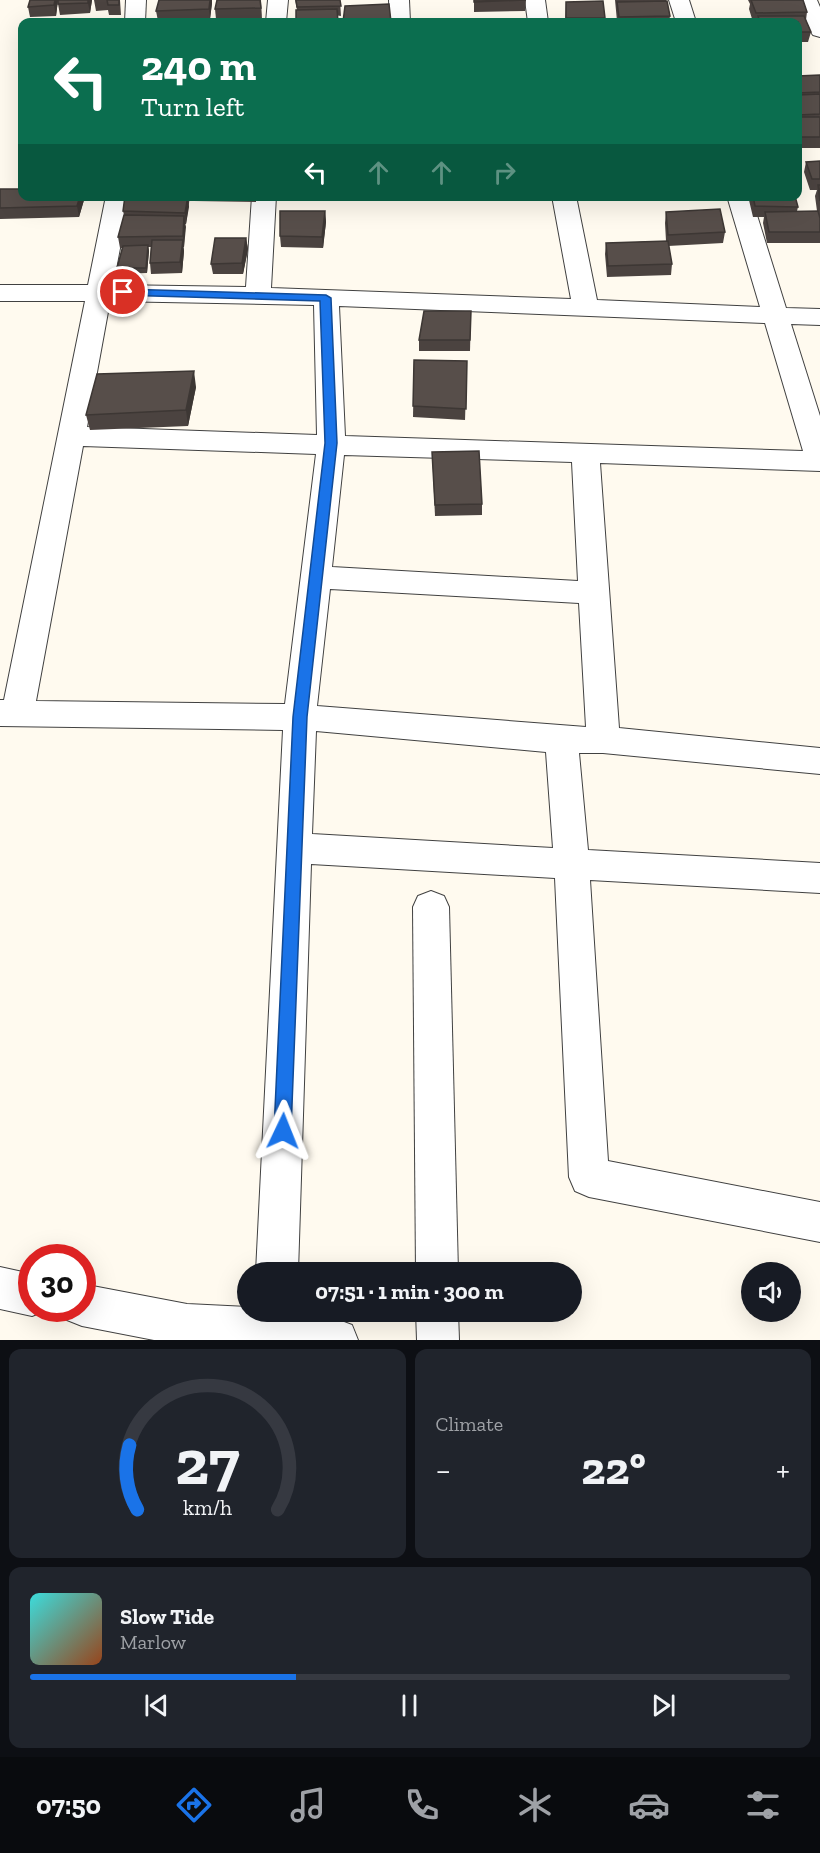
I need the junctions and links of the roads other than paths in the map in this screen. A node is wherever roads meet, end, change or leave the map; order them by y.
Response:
1 (136, 0) edge
2 (278, 0) edge
3 (399, 0) edge
4 (535, 0) edge
5 (679, 0) edge
6 (807, 0) edge
7 (135, 18) edge
8 (276, 18) edge
9 (400, 18) edge
10 (537, 18) edge
11 (685, 18) edge
12 (820, 31) edge
13 (117, 201) edge
14 (264, 201) edge
15 (565, 201) edge
16 (740, 201) edge
17 (101, 292) junction
18 (0, 293) edge
19 (258, 296) junction
20 (326, 298) junction
21 (585, 305) junction
22 (774, 316) junction
23 (820, 317) edge
24 (71, 436) junction
25 (331, 443) junction
26 (585, 452) junction
27 (820, 461) edge
28 (316, 577) junction
29 (594, 593) junction
30 (8, 713) edge
31 (300, 717) junction
32 (561, 740) junction
33 (603, 740) junction
34 (820, 761) edge
35 (294, 848) junction
36 (572, 864) junction
37 (820, 878) edge
38 (431, 907) dead end
39 (820, 1222) edge
40 (277, 1262) edge
41 (437, 1262) edge
42 (0, 1288) edge
43 (18, 1291) edge
44 (96, 1308) edge
45 (240, 1322) edge
46 (281, 1322) edge
47 (437, 1322) edge
48 (337, 1340) edge
49 (438, 1340) edge

1 - 7 street
2 - 8 street
3 - 9 street
4 - 10 street
5 - 11 street
6 - 12 street
13 - 17 street
14 - 19 street
15 - 21 street
16 - 22 street
17 - 18 street
17 - 19 street
17 - 24 street
19 - 20 street
20 - 21 street
20 - 25 street
21 - 22 street
22 - 23 street
22 - 27 street
24 - 25 street
24 - 30 street
25 - 26 street
25 - 28 street
26 - 27 street
26 - 29 street
28 - 29 street
28 - 31 street
29 - 33 street
30 - 31 street
31 - 32 street
31 - 35 street
32 - 33 street
32 - 36 street
33 - 34 street
35 - 36 street
35 - 40 street
36 - 37 street
36 - 39 street
38 - 41 street
42 - 43 street
44 - 45 street
46 - 48 street
47 - 49 street

